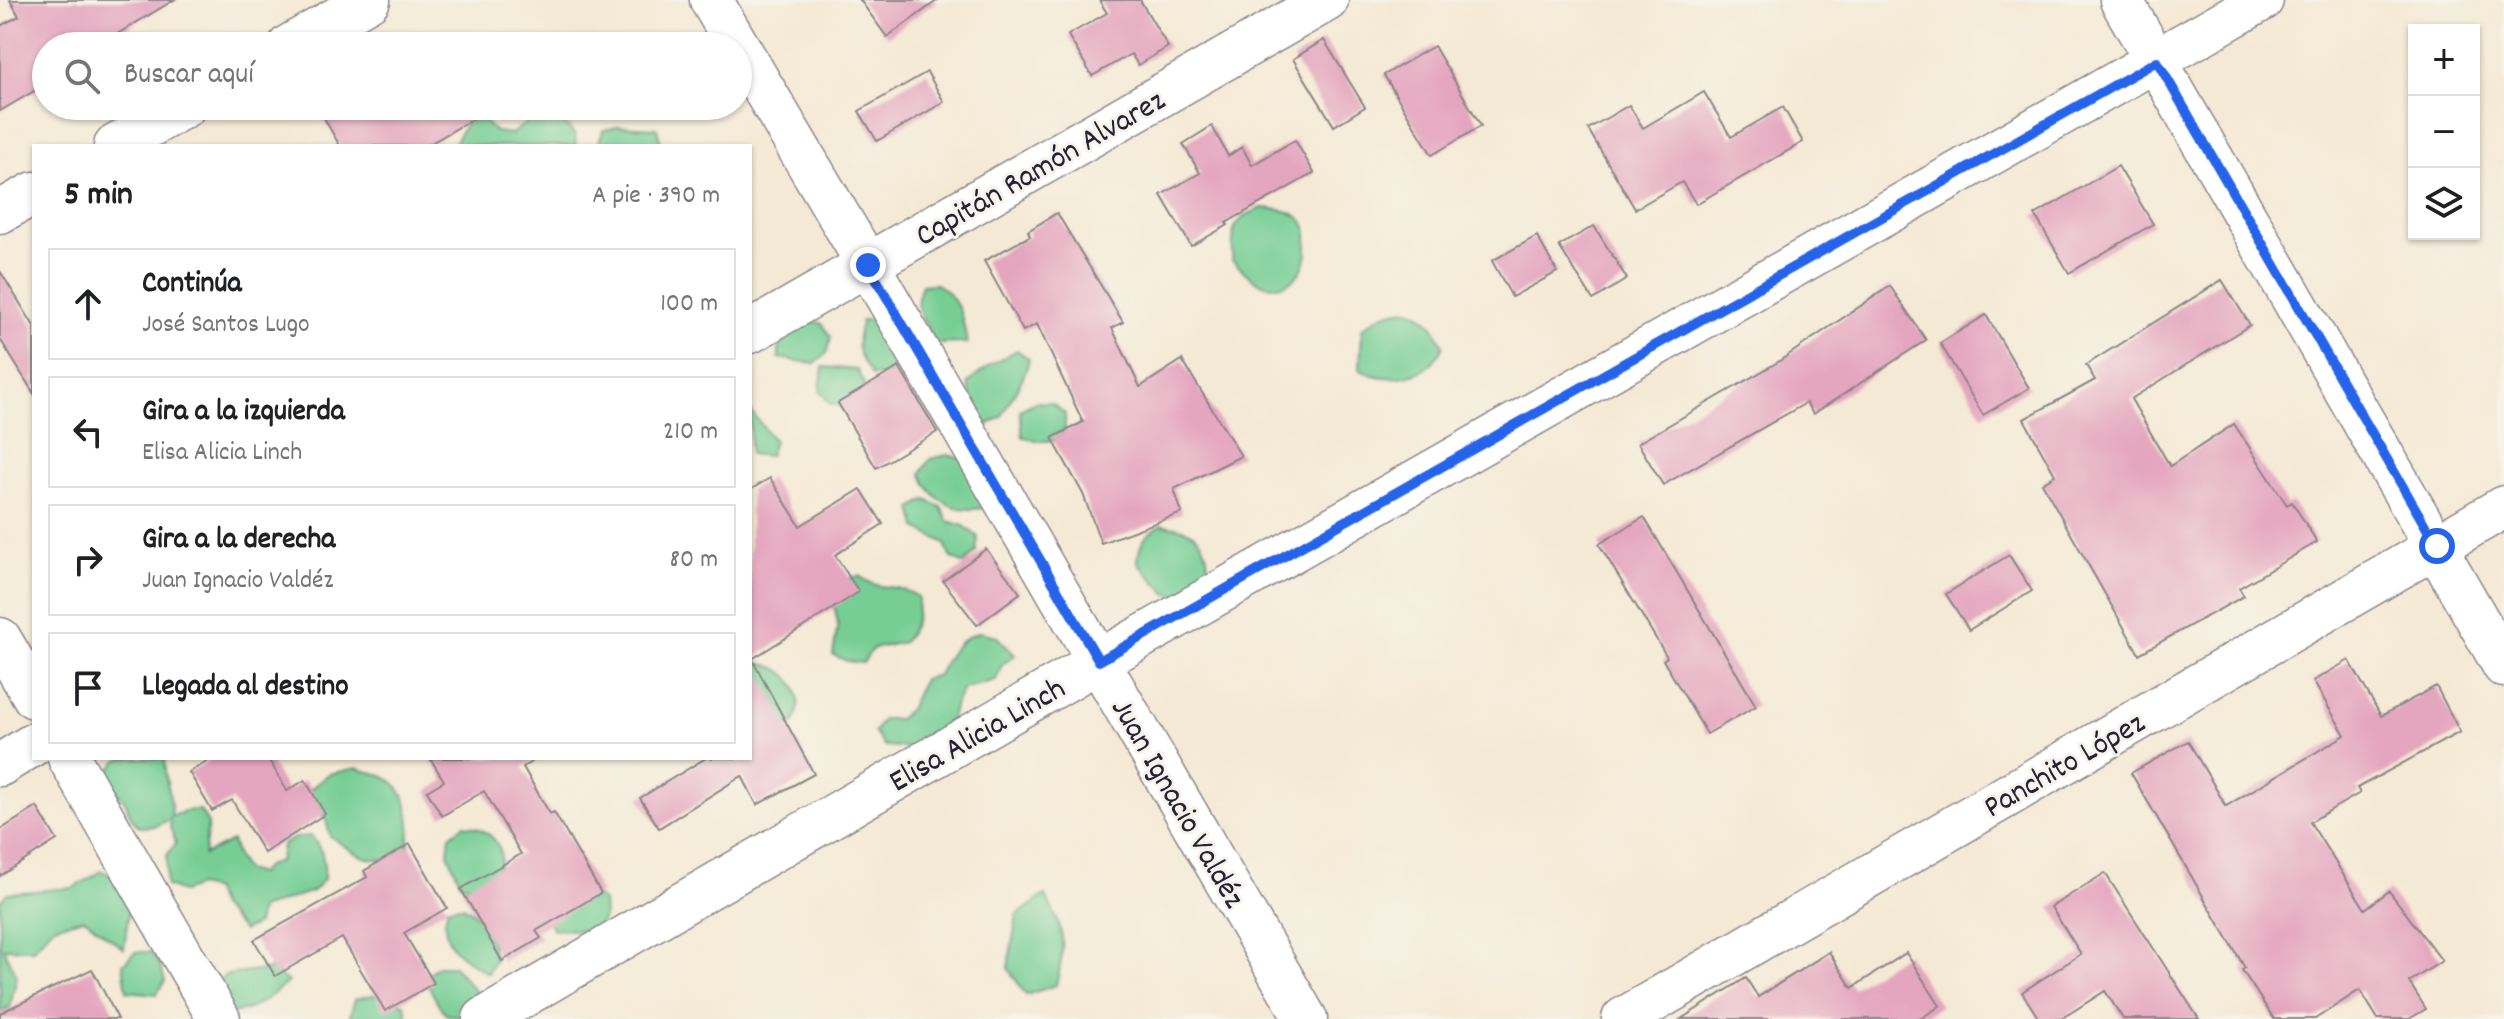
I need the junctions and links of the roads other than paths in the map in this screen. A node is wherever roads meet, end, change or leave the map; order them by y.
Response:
1 (369, 0) edge
2 (711, 0) edge
3 (1327, 0) edge
4 (2121, 0) edge
5 (2262, 0) edge
6 (313, 32) edge
7 (730, 32) edge
8 (2157, 61) junction
9 (752, 70) edge
10 (160, 120) edge
11 (118, 144) edge
12 (32, 194) edge
13 (0, 212) edge
14 (868, 265) junction
15 (752, 331) edge
16 (2504, 507) edge
17 (2437, 546) junction
18 (0, 639) edge
19 (1099, 661) junction
20 (2504, 666) edge
21 (32, 694) edge
22 (32, 745) edge
23 (70, 760) edge
24 (0, 765) edge
25 (219, 1019) edge
26 (484, 1019) edge
27 (1306, 1019) edge
28 (1623, 1019) edge

1 - 6 street
2 - 7 street, Juan Ignacio Valdéz
3 - 14 street, Capitán Ramón Alvarez
4 - 8 street
5 - 8 street, Elisa Alicia Linch
8 - 17 street
8 - 19 street, Elisa Alicia Linch
9 - 14 street, Juan Ignacio Valdéz
10 - 11 street
12 - 13 street
14 - 15 street, Capitán Ramón Alvarez
14 - 19 street, Juan Ignacio Valdéz
16 - 17 street, Panchito López
17 - 20 street
17 - 28 street, Panchito López
18 - 21 street
19 - 26 street, Elisa Alicia Linch
19 - 27 street, Juan Ignacio Valdéz
22 - 24 street
23 - 25 street

